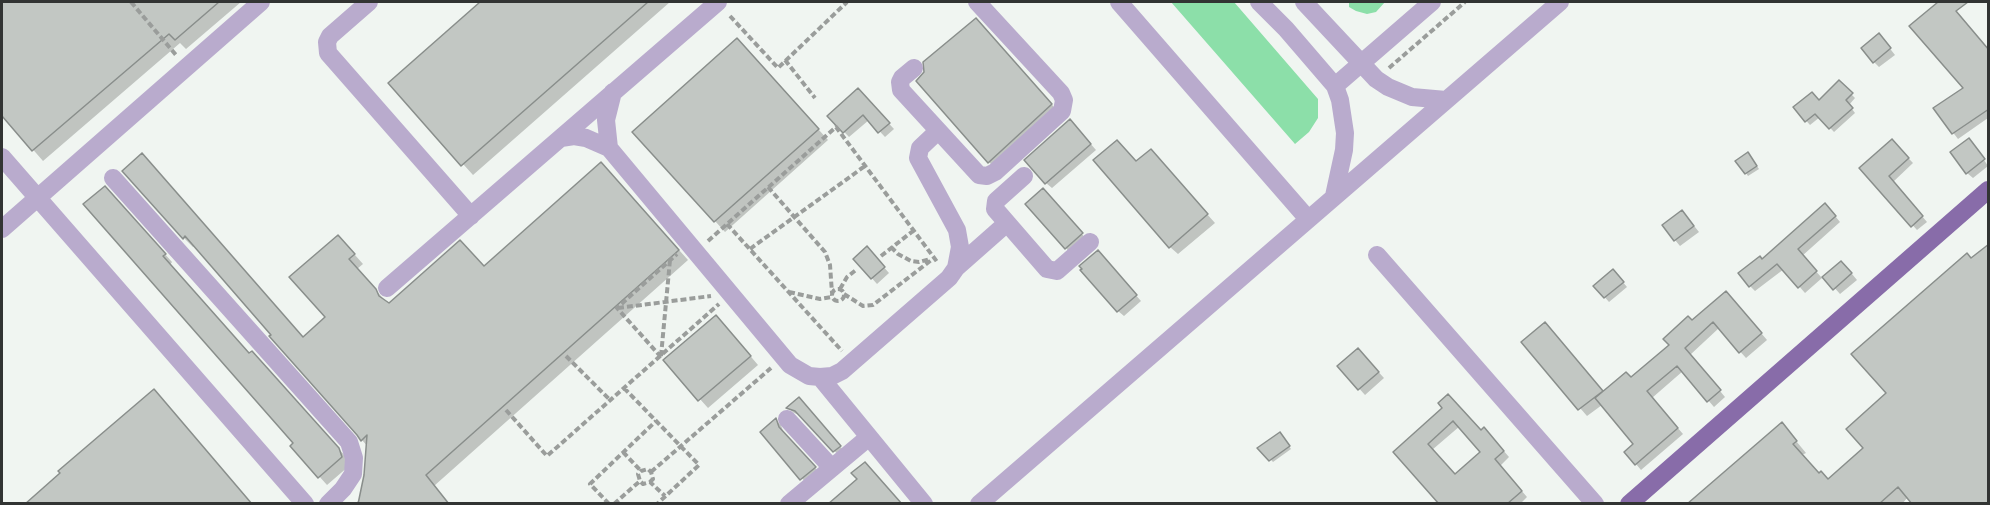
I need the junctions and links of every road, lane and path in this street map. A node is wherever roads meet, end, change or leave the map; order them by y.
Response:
1 (131, 2) edge
2 (369, 2) edge
3 (847, 2) edge
4 (977, 2) edge
5 (1119, 2) edge
6 (1259, 2) edge
7 (1432, 2) edge
8 (1465, 2) edge
9 (1560, 2) edge
10 (255, 4) edge
11 (711, 4) edge
12 (1310, 4) edge
13 (1286, 29) junction
14 (785, 60) junction
15 (1360, 62) junction
16 (186, 67) junction
17 (914, 68) dead end
18 (1376, 79) junction
19 (1335, 87) junction
20 (613, 92) junction
21 (815, 98) dead end
22 (1446, 100) junction
23 (938, 131) junction
24 (561, 138) junction
25 (609, 148) junction
26 (2, 157) edge
27 (865, 166) junction
28 (1024, 176) dead end
29 (113, 178) dead end
30 (768, 187) junction
31 (1989, 190) edge
32 (1334, 196) junction
33 (37, 197) junction
34 (471, 216) junction
35 (794, 217) junction
36 (1308, 219) junction
37 (727, 224) junction
38 (1007, 224) junction
39 (2, 228) edge
40 (913, 231) junction
41 (1090, 242) dead end
42 (891, 247) junction
43 (692, 248) junction
44 (750, 249) junction
45 (1377, 255) dead end
46 (881, 256) dead end
47 (934, 258) junction
48 (670, 260) junction
49 (856, 270) dead end
50 (952, 273) junction
51 (387, 288) dead end
52 (840, 289) junction
53 (789, 292) junction
54 (730, 294) junction
55 (844, 294) junction
56 (832, 295) junction
57 (665, 303) junction
58 (617, 308) junction
59 (566, 356) dead end
60 (661, 357) junction
61 (783, 357) junction
62 (852, 362) junction
63 (820, 377) junction
64 (624, 388) junction
65 (610, 400) junction
66 (506, 410) dead end
67 (787, 419) dead end
68 (656, 421) junction
69 (869, 437) junction
70 (680, 446) junction
71 (623, 453) junction
72 (832, 468) junction
73 (641, 471) junction
74 (651, 472) junction
75 (640, 481) junction
76 (650, 482) junction
77 (665, 496) junction
78 (305, 504) edge
79 (328, 504) edge
80 (609, 504) edge
81 (614, 504) edge
82 (657, 504) edge
83 (789, 504) edge
84 (924, 504) edge
85 (979, 504) edge
86 (1595, 504) edge
87 (1629, 504) edge

1 - 16 path
2 - 34 street
3 - 14 path
4 - 23 street
5 - 36 street
6 - 13 street
7 - 15 street
8 - 18 path
9 - 22 street
10 - 16 street
11 - 14 path
11 - 20 street
12 - 13 street
12 - 15 street
13 - 19 street
14 - 21 path
15 - 18 street
15 - 19 street
16 - 33 street
17 - 23 street
18 - 22 street
19 - 32 street
20 - 24 street
20 - 25 street
22 - 32 street
23 - 50 street
24 - 25 street
24 - 34 street
25 - 43 street
26 - 33 street
27 - 30 path
27 - 35 path
27 - 40 path
28 - 38 street
29 - 79 street
30 - 35 path
30 - 37 path
31 - 87 main road
32 - 36 street
33 - 39 street
33 - 78 street
34 - 51 street
35 - 44 path
35 - 56 path
36 - 85 street
37 - 43 path
37 - 44 path
38 - 41 street
38 - 50 street
40 - 42 path
40 - 47 path
42 - 46 path
42 - 47 path
43 - 48 path
43 - 54 street
44 - 53 path
45 - 86 street
47 - 50 path
47 - 55 path
48 - 57 path
48 - 58 path
49 - 52 path
50 - 62 street
52 - 55 path
52 - 56 path
53 - 56 path
53 - 62 path
54 - 57 path
54 - 60 path
54 - 61 street
55 - 56 path
57 - 58 path
57 - 60 path
58 - 60 path
59 - 65 path
60 - 64 path
61 - 63 street
61 - 70 path
62 - 63 street
63 - 69 street
64 - 65 path
64 - 68 path
65 - 66 path
67 - 72 street
68 - 70 path
68 - 71 path
69 - 72 street
69 - 84 street
70 - 74 path
70 - 77 path
71 - 73 path
71 - 80 path
72 - 83 street
73 - 74 path
73 - 75 path
74 - 76 path
75 - 76 path
75 - 81 path
76 - 77 path
77 - 82 path

